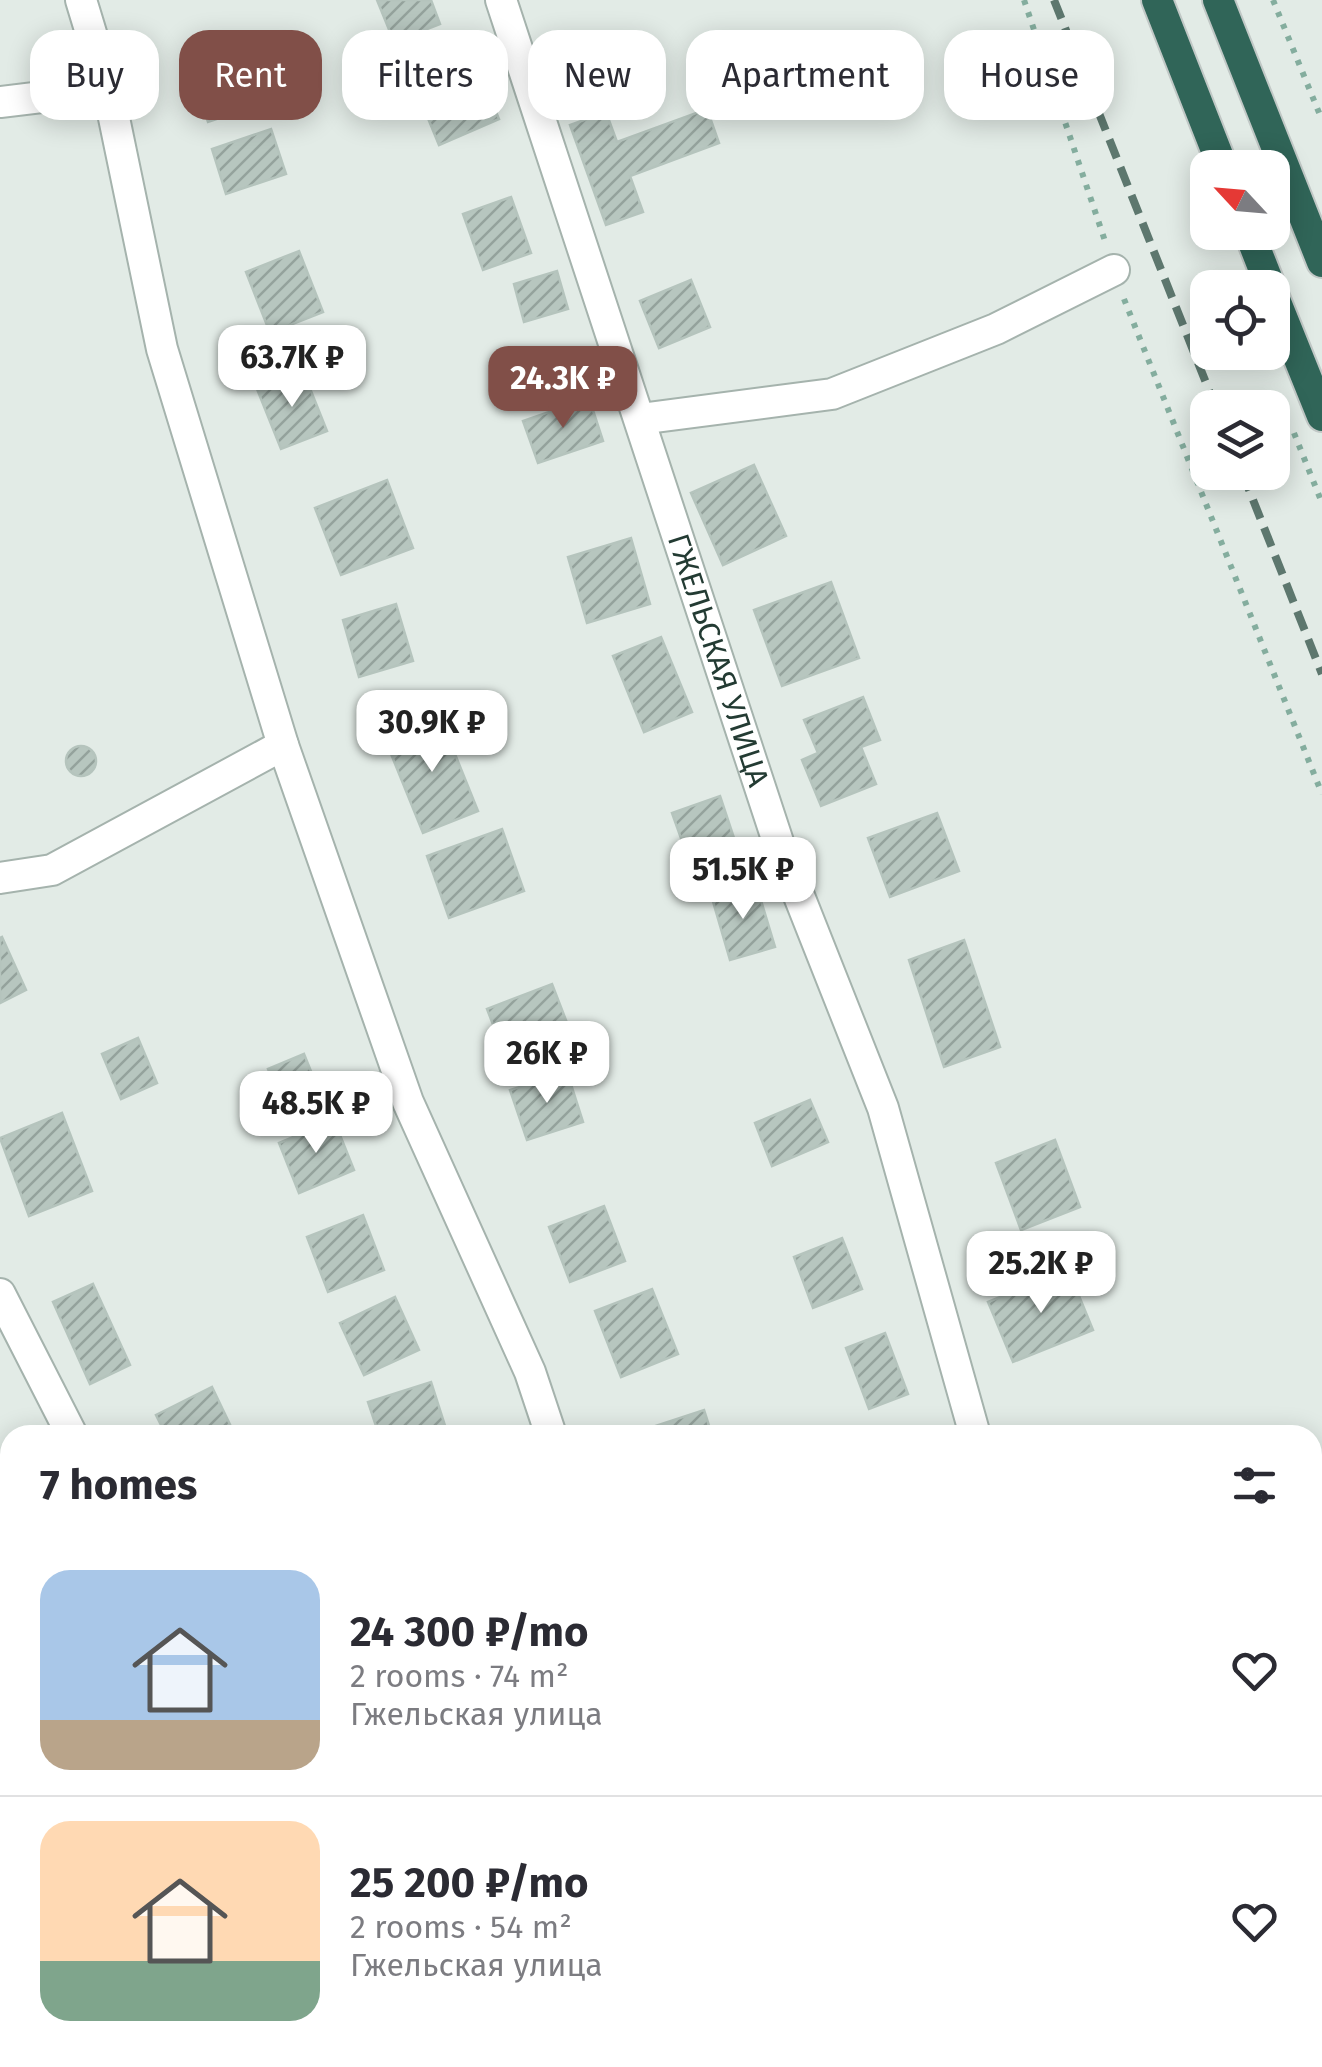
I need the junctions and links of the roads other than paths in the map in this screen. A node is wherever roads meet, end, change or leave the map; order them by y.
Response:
1 (82, 0) edge
2 (501, 0) edge
3 (1157, 0) edge
4 (1218, 0) edge
5 (91, 30) edge
6 (30, 98) edge
7 (0, 102) edge
8 (114, 120) edge
9 (1216, 150) edge
10 (1322, 262) edge
11 (1114, 270) road end
12 (1290, 335) edge
13 (1322, 416) edge
14 (640, 419) junction
15 (284, 744) junction
16 (0, 878) edge
17 (0, 1294) edge
18 (67, 1425) edge
19 (548, 1425) edge
20 (972, 1425) edge

1 - 5 street
2 - 14 street, ГЖЕЛЬСКАЯ УЛИЦА
3 - 9 highway
4 - 10 highway
6 - 7 street
8 - 15 street
11 - 14 street
12 - 13 highway
14 - 20 street, ГЖЕЛЬСКАЯ УЛИЦА
15 - 16 street
15 - 19 street
17 - 18 street

